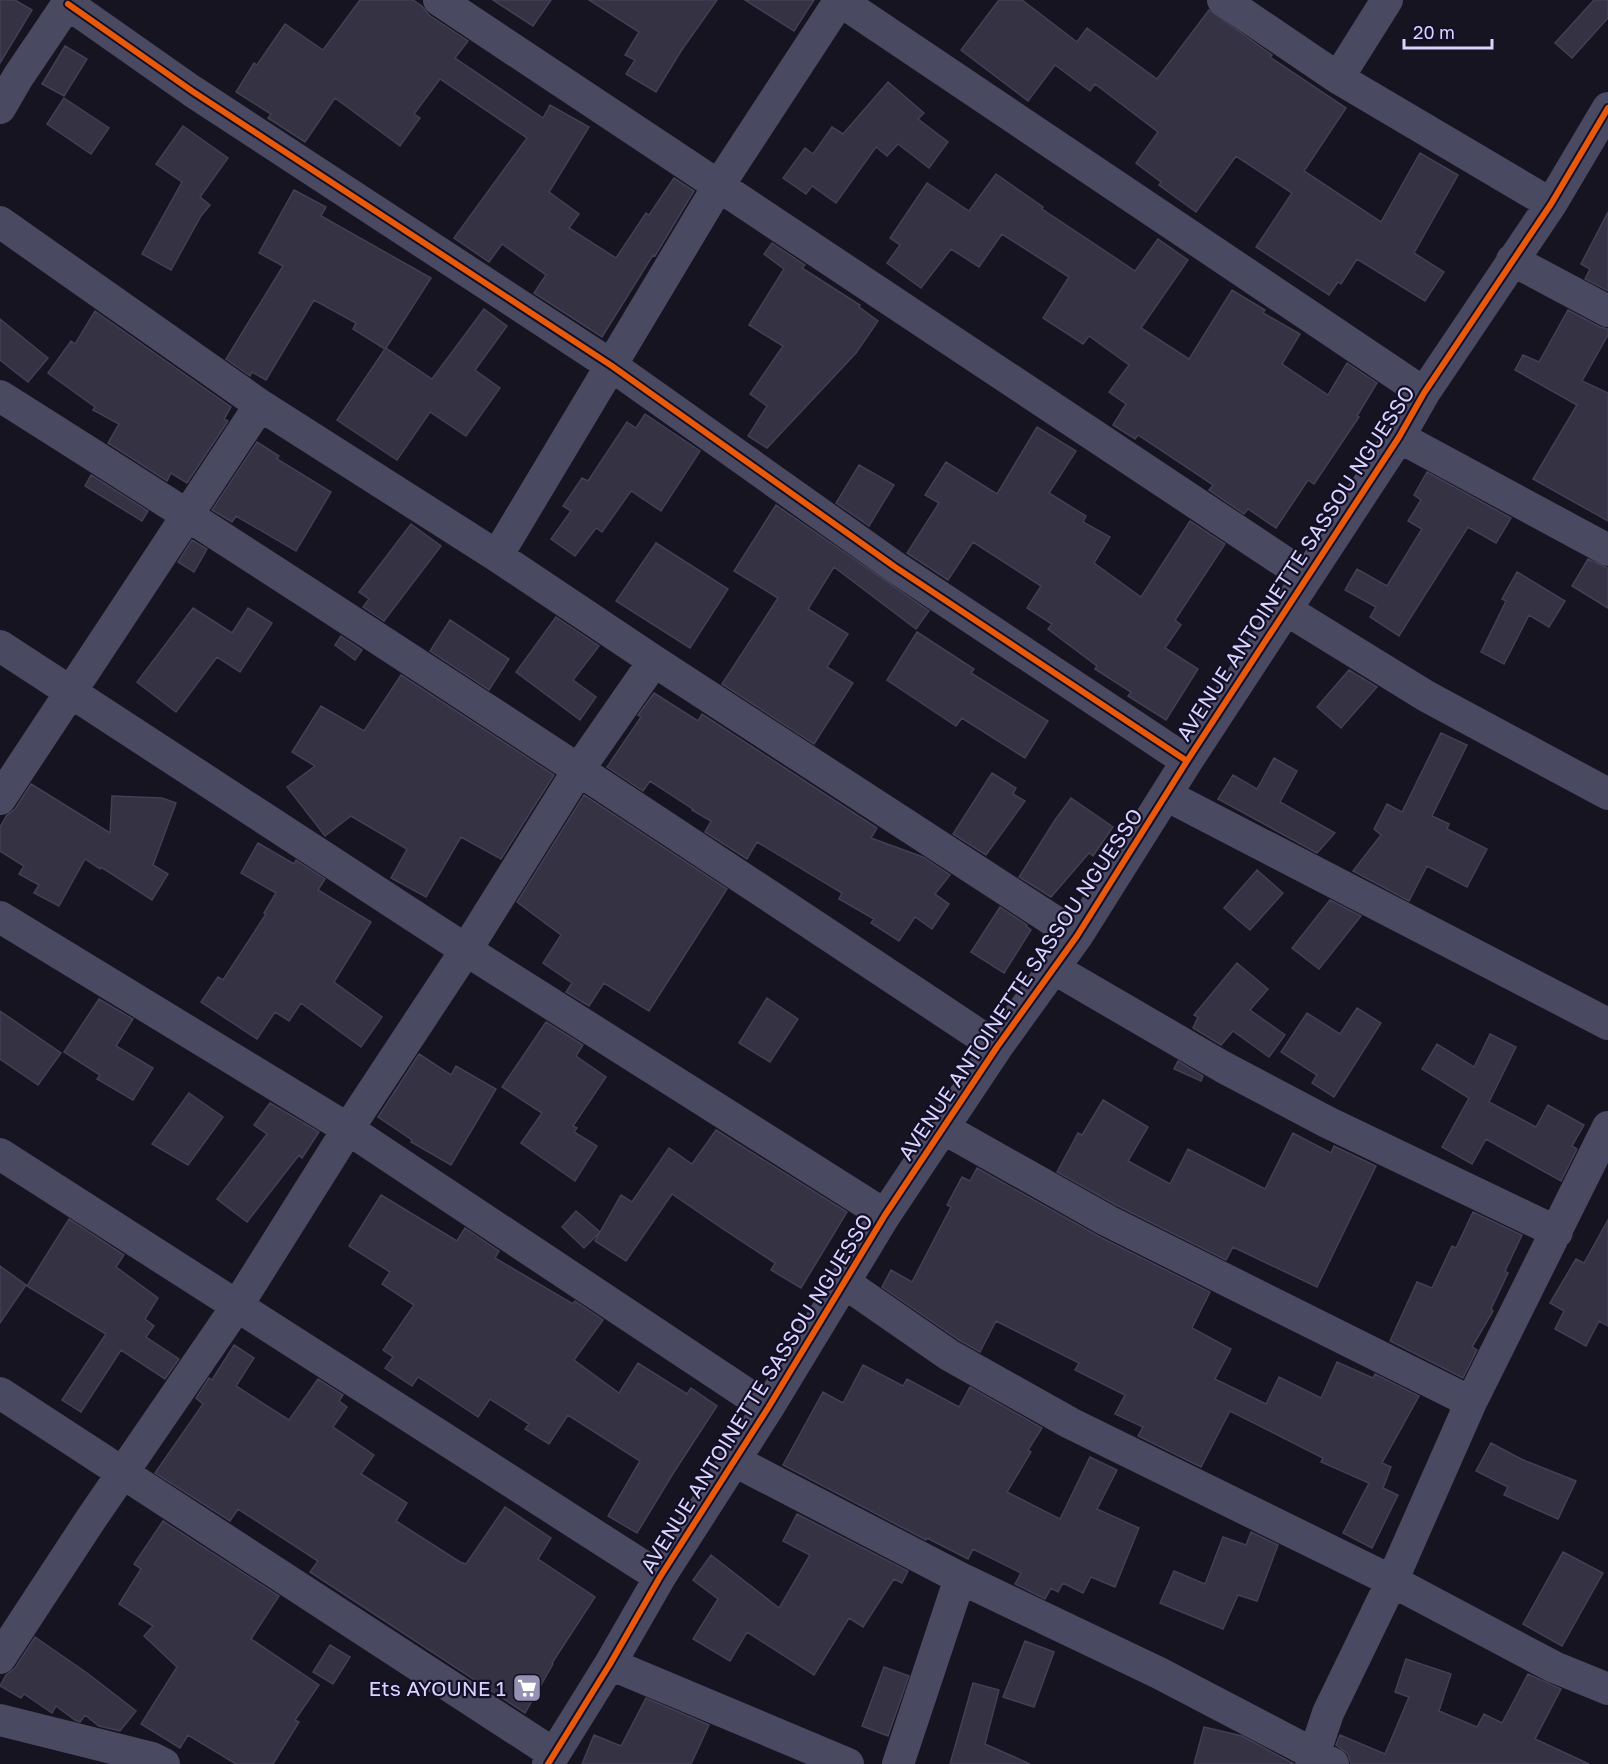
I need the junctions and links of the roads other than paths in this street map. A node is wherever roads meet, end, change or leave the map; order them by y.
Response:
1 (439, 0) edge
2 (840, 0) edge
3 (1224, 0) edge
4 (1387, 0) edge
5 (69, 2) edge
6 (1338, 78) junction
7 (0, 108) edge
8 (1608, 108) edge
9 (719, 185) junction
10 (1551, 204) junction
11 (0, 222) edge
12 (1512, 260) junction
13 (1608, 311) edge
14 (612, 366) junction
15 (1424, 393) junction
16 (0, 396) edge
17 (260, 405) junction
18 (1399, 437) junction
19 (187, 514) junction
20 (1608, 550) edge
21 (497, 556) junction
22 (1307, 577) junction
23 (1285, 609) junction
24 (0, 646) edge
25 (654, 661) junction
26 (70, 693) junction
27 (1187, 761) junction
28 (579, 769) junction
29 (1608, 794) edge
30 (1166, 795) junction
31 (0, 800) edge
32 (0, 916) edge
33 (1077, 936) junction
34 (466, 950) junction
35 (1053, 968) junction
36 (1608, 1024) edge
37 (997, 1047) junction
38 (1608, 1127) edge
39 (943, 1128) junction
40 (348, 1129) junction
41 (0, 1154) edge
42 (885, 1215) junction
43 (1557, 1232) junction
44 (845, 1283) junction
45 (237, 1306) junction
46 (0, 1393) edge
47 (1471, 1402) junction
48 (768, 1407) junction
49 (733, 1460) junction
50 (123, 1472) junction
51 (660, 1577) junction
52 (960, 1578) junction
53 (1392, 1581) junction
54 (0, 1658) edge
55 (610, 1664) junction
56 (1608, 1689) edge
57 (0, 1720) edge
58 (551, 1759) edge
59 (1320, 1760) edge
60 (164, 1764) edge
61 (848, 1764) edge
62 (898, 1764) edge

1 - 9 street
2 - 9 street
2 - 15 street
3 - 6 street
4 - 6 street
5 - 7 street
5 - 14 street
6 - 10 street
8 - 10 street, AVENUE ANTOINETTE SASSOU NGUESSO
9 - 14 street
9 - 22 street
10 - 12 street, AVENUE ANTOINETTE SASSOU NGUESSO
11 - 17 street
12 - 13 street
12 - 15 street, AVENUE ANTOINETTE SASSOU NGUESSO
14 - 21 street
14 - 27 street
15 - 18 street, AVENUE ANTOINETTE SASSOU NGUESSO
16 - 19 street
17 - 19 street
17 - 21 street
18 - 20 street
18 - 22 street, AVENUE ANTOINETTE SASSOU NGUESSO
19 - 26 street
19 - 28 street
21 - 25 street
22 - 23 street, AVENUE ANTOINETTE SASSOU NGUESSO
23 - 27 street, AVENUE ANTOINETTE SASSOU NGUESSO
23 - 29 street
24 - 26 street
25 - 28 street
25 - 33 street
26 - 31 street
26 - 34 street
27 - 30 street, AVENUE ANTOINETTE SASSOU NGUESSO
28 - 34 street
28 - 37 street
30 - 33 street, AVENUE ANTOINETTE SASSOU NGUESSO
30 - 36 street
32 - 40 street
33 - 35 street, AVENUE ANTOINETTE SASSOU NGUESSO
34 - 40 street
34 - 42 street
35 - 37 street, AVENUE ANTOINETTE SASSOU NGUESSO
35 - 43 street
37 - 39 street, AVENUE ANTOINETTE SASSOU NGUESSO
38 - 43 street
39 - 42 street, AVENUE ANTOINETTE SASSOU NGUESSO
39 - 47 street
40 - 45 street
40 - 48 street
41 - 45 street
42 - 44 street, AVENUE ANTOINETTE SASSOU NGUESSO
43 - 47 street
44 - 48 street, AVENUE ANTOINETTE SASSOU NGUESSO
44 - 53 street
45 - 50 street
45 - 51 street
46 - 50 street
47 - 53 street
48 - 49 street, AVENUE ANTOINETTE SASSOU NGUESSO
49 - 51 street, AVENUE ANTOINETTE SASSOU NGUESSO
49 - 52 street
50 - 54 street
50 - 58 street
51 - 55 street, AVENUE ANTOINETTE SASSOU NGUESSO
52 - 59 street
52 - 62 street
53 - 56 street
53 - 59 street
55 - 58 street, AVENUE ANTOINETTE SASSOU NGUESSO
55 - 61 street
57 - 60 street

